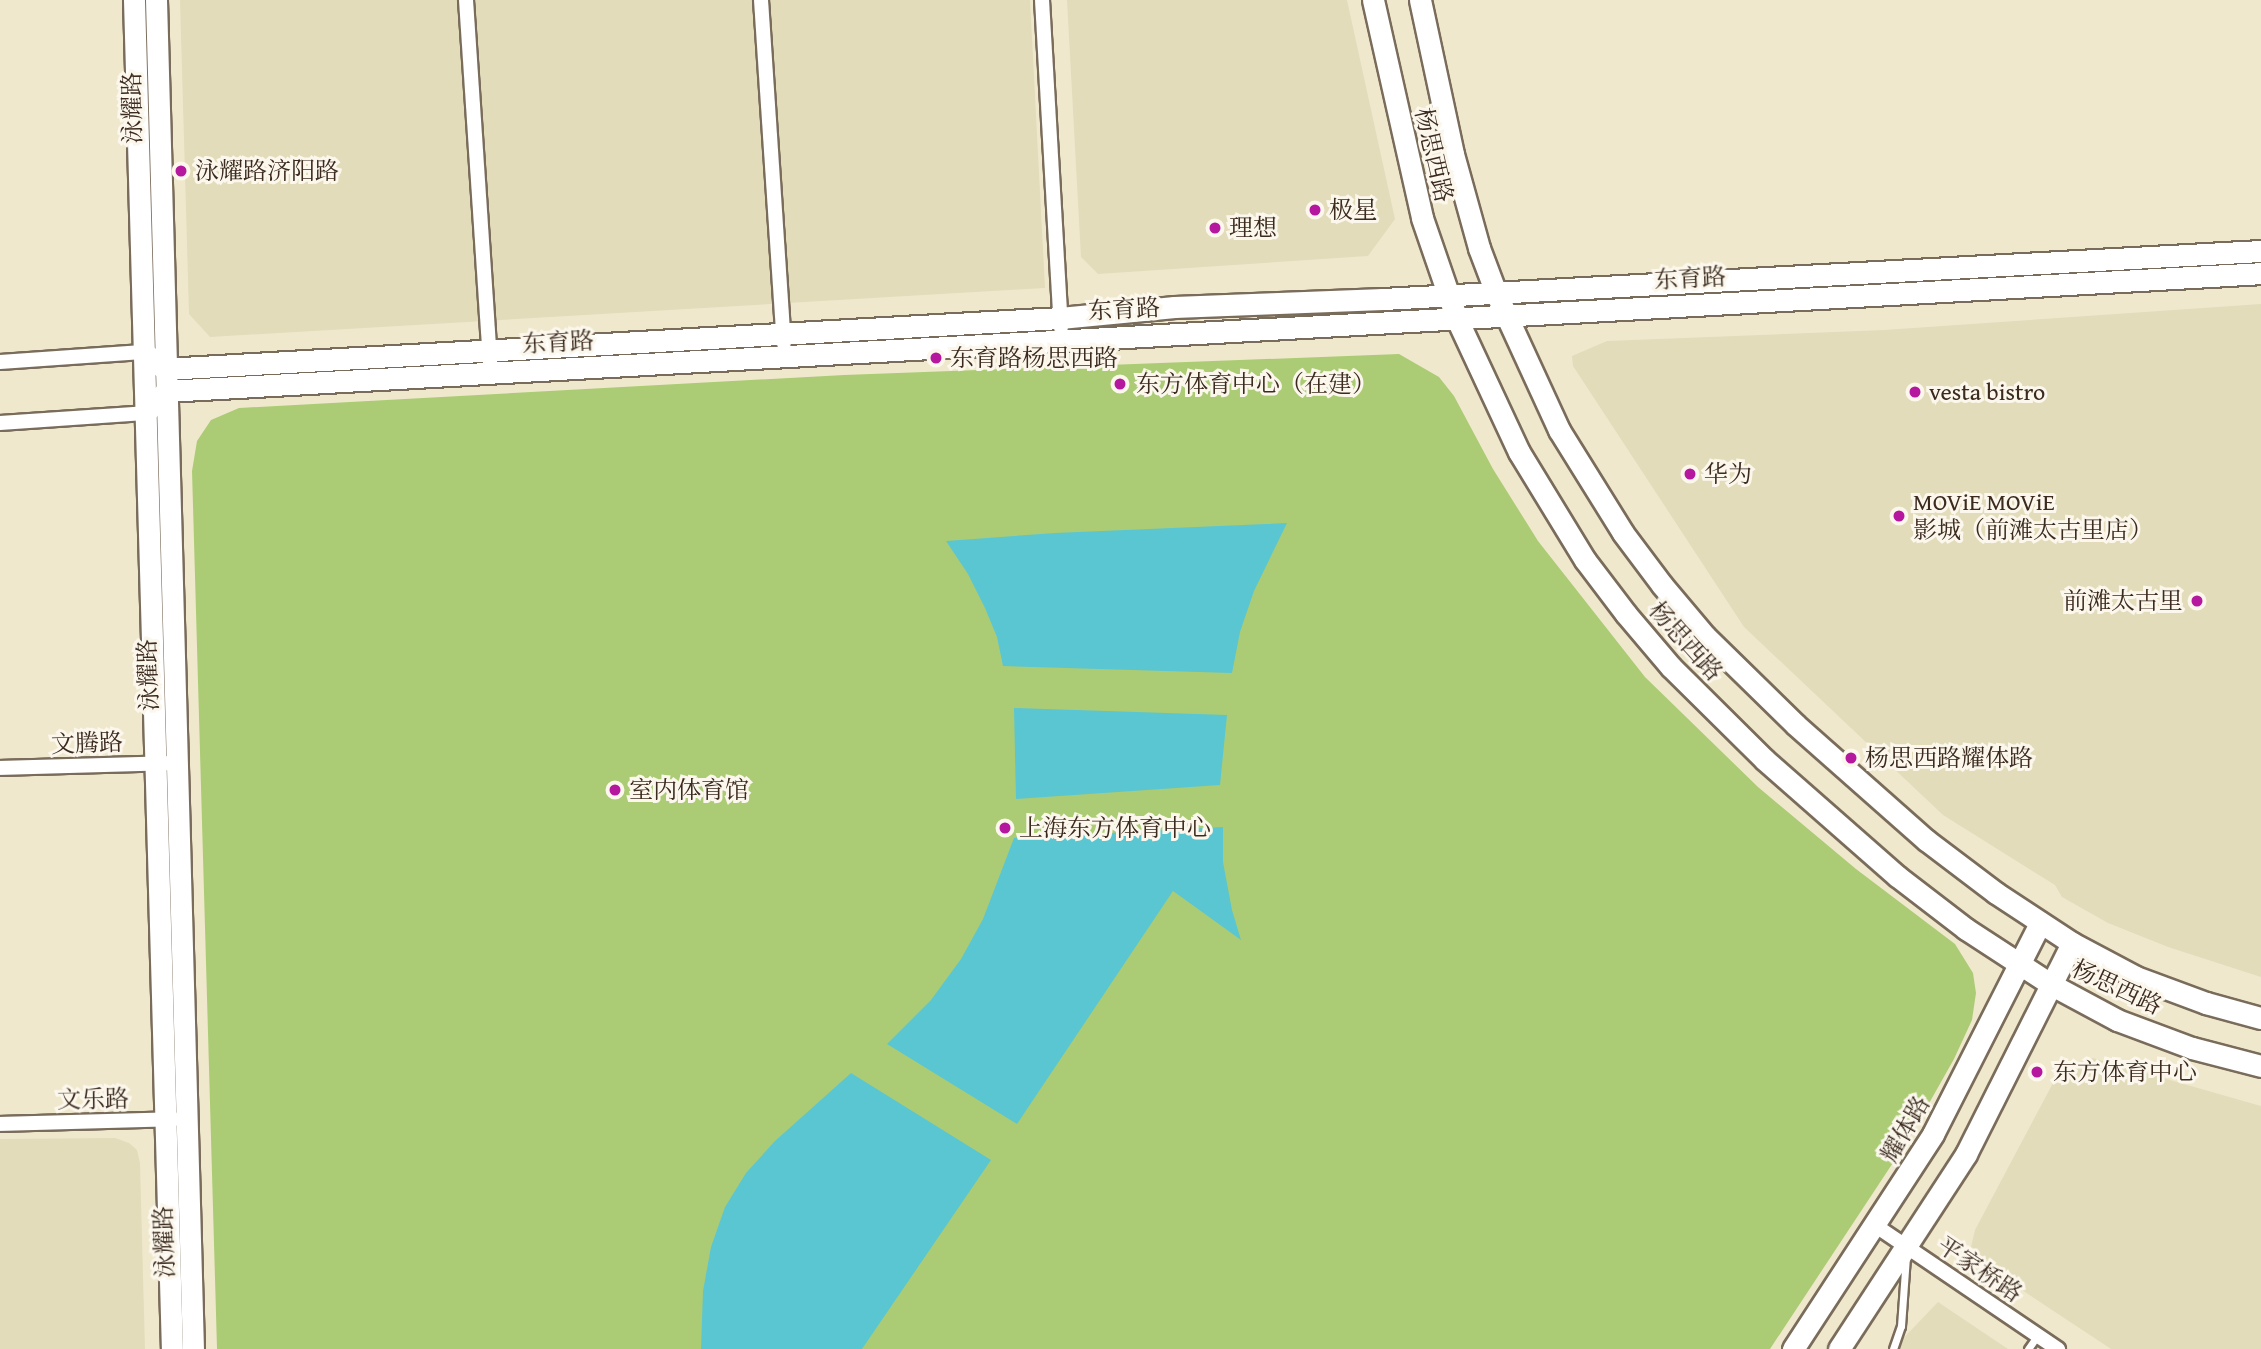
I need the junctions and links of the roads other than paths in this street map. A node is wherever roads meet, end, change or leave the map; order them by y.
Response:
1 (134, 0) edge
2 (156, 0) edge
3 (466, 0) edge
4 (761, 0) edge
5 (1042, 0) edge
6 (1373, 0) edge
7 (1420, 0) edge
8 (2261, 251) edge
9 (2261, 273) edge
10 (1496, 293) junction
11 (1447, 296) junction
12 (1505, 314) junction
13 (1456, 317) junction
14 (1061, 328) junction
15 (785, 344) junction
16 (143, 352) junction
17 (491, 361) junction
18 (0, 362) edge
19 (165, 369) junction
20 (166, 391) junction
21 (145, 413) junction
22 (0, 423) edge
23 (177, 763) junction
24 (155, 764) junction
25 (0, 768) edge
26 (2040, 923) junction
27 (2072, 943) junction
28 (2019, 965) junction
29 (2052, 985) junction
30 (2261, 1018) edge
31 (2261, 1066) edge
32 (165, 1119) junction
33 (187, 1119) junction
34 (0, 1124) edge
35 (1876, 1226) junction
36 (1907, 1247) junction
37 (2038, 1335) junction
38 (172, 1349) edge
39 (193, 1349) edge
40 (1793, 1349) edge
41 (1839, 1349) edge
42 (1893, 1349) edge
43 (2028, 1349) edge
44 (2058, 1349) edge

1 - 16 street, 泳耀路
2 - 19 street, 泳耀路
3 - 17 street
4 - 15 street
5 - 14 street
6 - 11 street, 杨思西路
7 - 10 street, 杨思西路
8 - 10 street, 东育路
9 - 12 street, 东育路
10 - 11 street, 东育路
10 - 12 street, 杨思西路
11 - 13 street, 杨思西路
11 - 14 street, 东育路
12 - 13 street, 东育路
12 - 26 street, 杨思西路
13 - 14 street, 东育路
13 - 28 street, 杨思西路
14 - 15 street, 东育路
15 - 17 street, 东育路
16 - 18 street
16 - 19 street
16 - 21 street, 泳耀路
17 - 19 street, 东育路
17 - 20 street, 东育路
19 - 20 street, 泳耀路
20 - 21 street
20 - 23 street, 泳耀路
21 - 22 street
21 - 24 street, 泳耀路
23 - 24 street, 文腾路
23 - 33 street, 泳耀路
24 - 25 street, 文腾路
24 - 32 street, 泳耀路
26 - 27 street, 杨思西路
26 - 28 street, 耀体路
27 - 29 street
27 - 30 street, 杨思西路
28 - 29 street, 杨思西路
28 - 35 street, 耀体路
29 - 31 street, 杨思西路
29 - 36 street
32 - 33 street, 文乐路
32 - 34 street, 文乐路
32 - 38 street, 泳耀路
33 - 39 street, 泳耀路
35 - 36 street, 平家桥路
35 - 40 street, 耀体路
36 - 37 street, 平家桥路
36 - 41 street
36 - 42 lane
37 - 43 lane
37 - 44 street, 平家桥路

